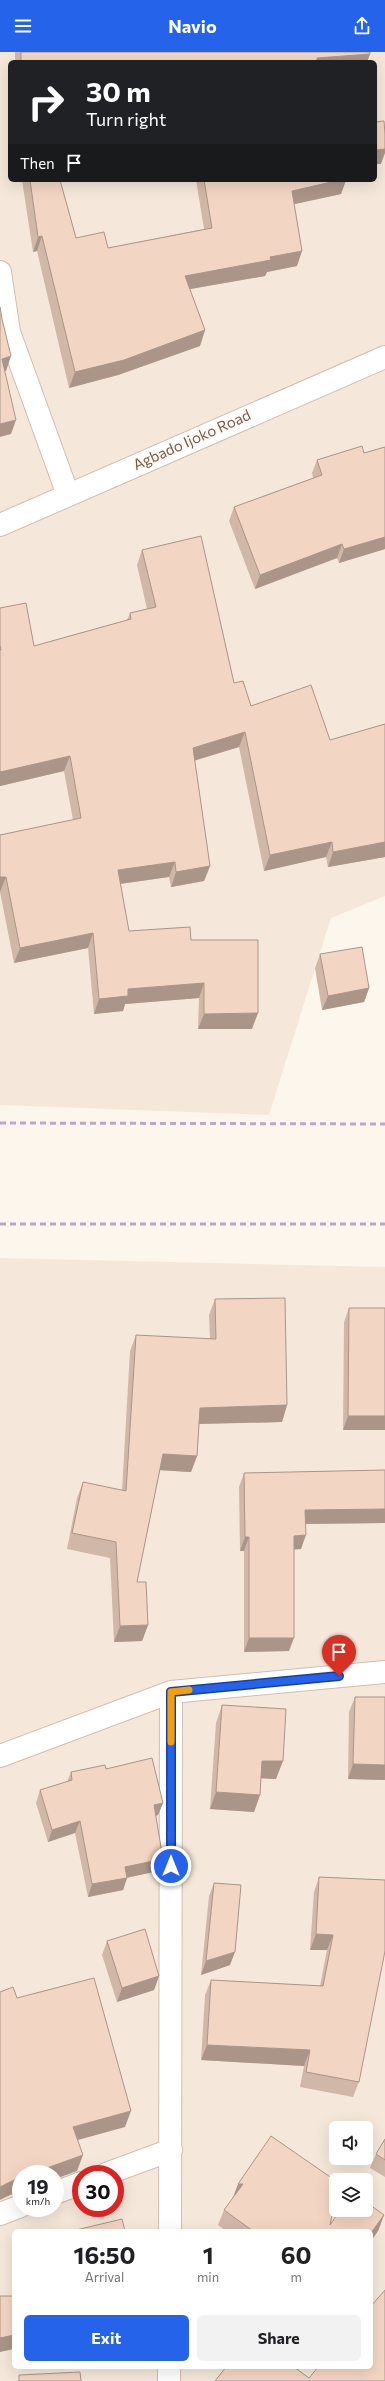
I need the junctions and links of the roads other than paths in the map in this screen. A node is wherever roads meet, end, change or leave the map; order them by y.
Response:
1 (0, 272) edge
2 (385, 357) edge
3 (68, 495) junction
4 (0, 525) edge
5 (385, 1672) edge
6 (171, 1692) junction
7 (0, 1756) edge
8 (171, 2150) junction
9 (124, 2167) edge
10 (12, 2209) edge
11 (0, 2214) edge
12 (170, 2229) edge
13 (169, 2369) edge
14 (169, 2381) edge

1 - 3 street
2 - 3 street, Agbado Ijoko Road
3 - 4 street, Agbado Ijoko Road
5 - 6 street
6 - 7 street
6 - 8 street
8 - 9 street
8 - 12 street
10 - 11 street
13 - 14 street

